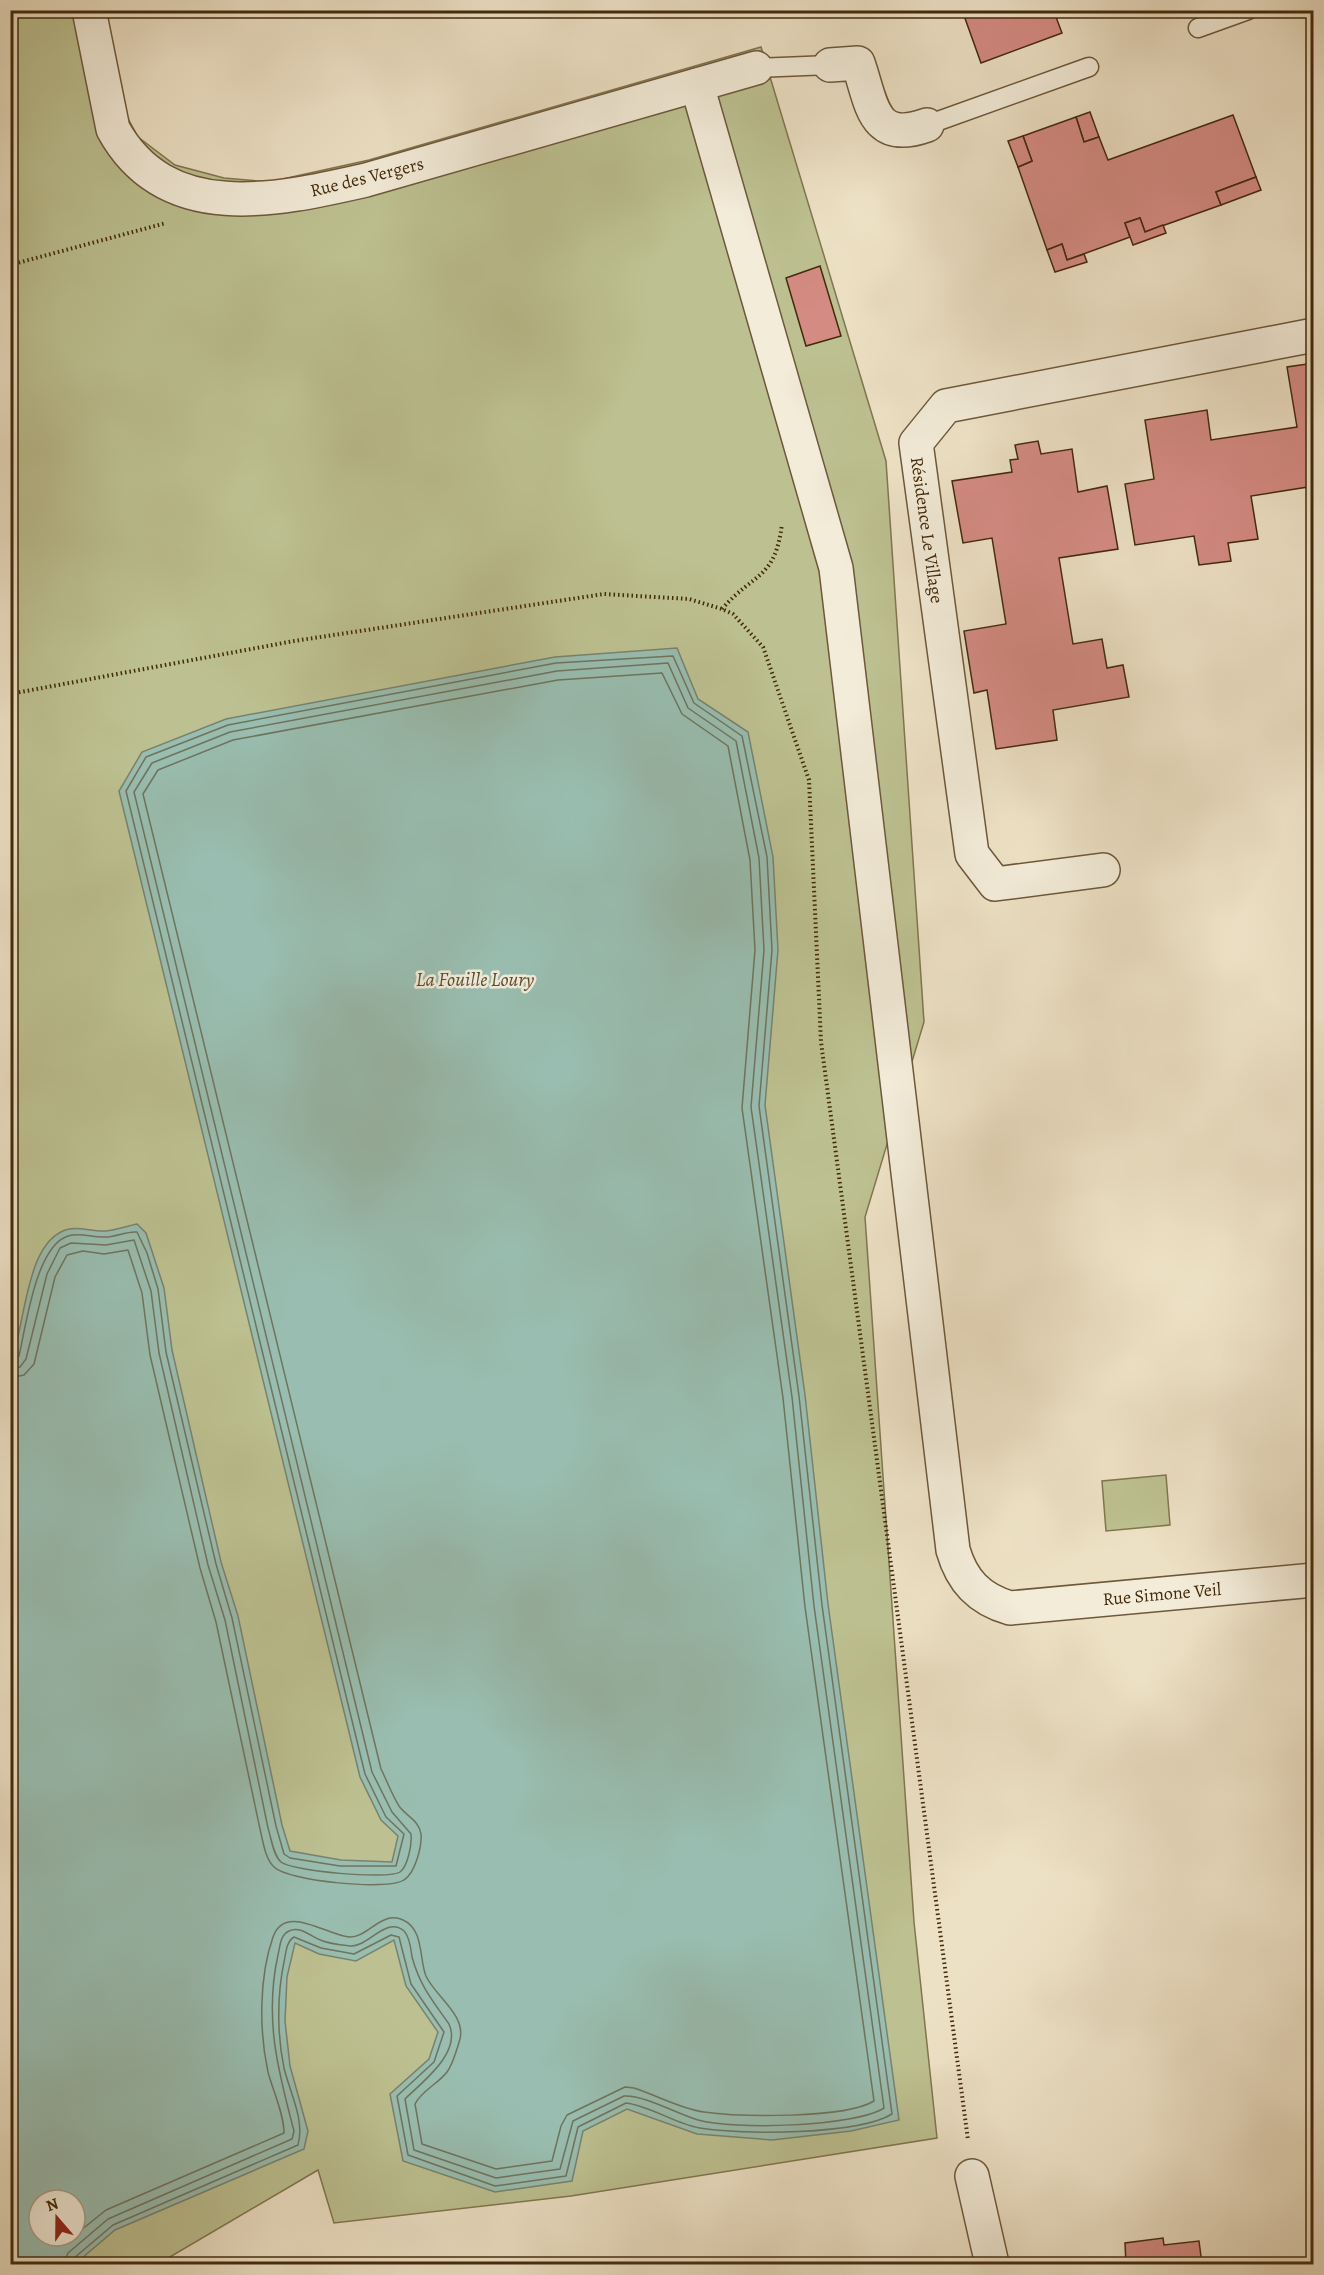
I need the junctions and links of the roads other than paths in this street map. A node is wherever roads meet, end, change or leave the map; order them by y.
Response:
1 (89, 10) edge
2 (1248, 10) edge
3 (1198, 28) dead end
4 (830, 65) joint
5 (1089, 67) dead end
6 (756, 68) joint
7 (697, 85) junction
8 (927, 125) joint
9 (1314, 335) edge
10 (1103, 870) dead end
11 (1314, 1580) edge
12 (972, 2176) road end
13 (992, 2265) edge

1 - 7 street, Rue des Vergers
2 - 3 lane
4 - 6 lane
4 - 8 street
5 - 8 lane
6 - 7 street, Rue des Vergers
7 - 11 street, Rue Simone Veil
9 - 10 street, Résidence Le Village
12 - 13 street

